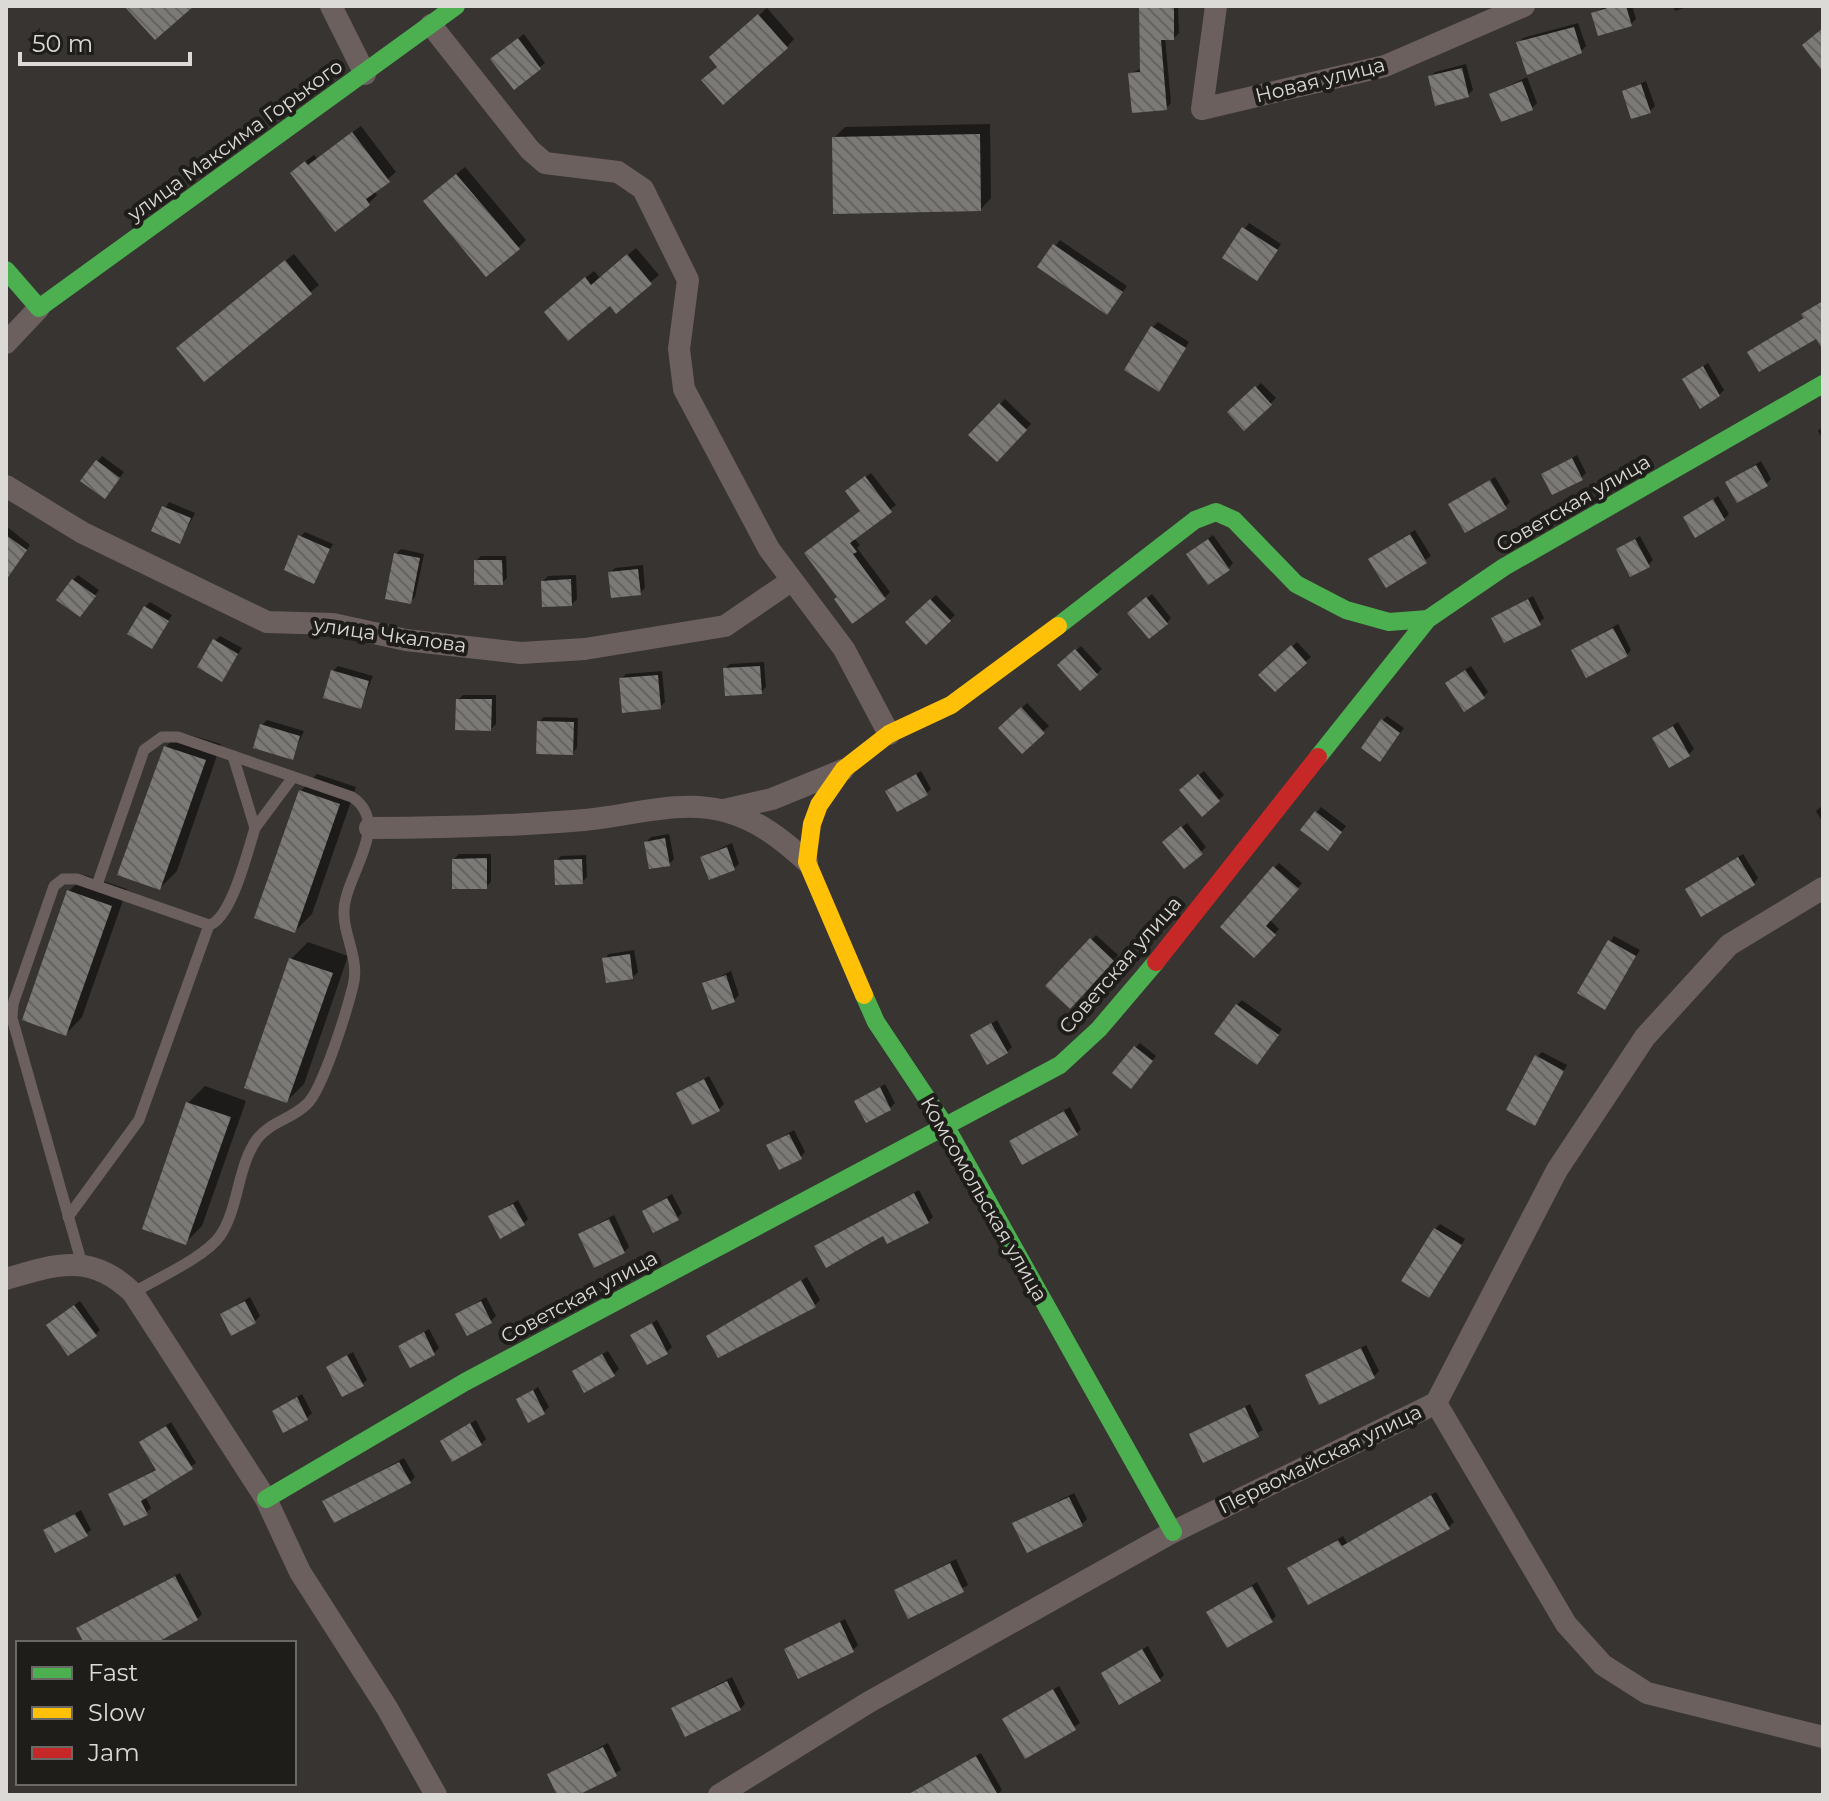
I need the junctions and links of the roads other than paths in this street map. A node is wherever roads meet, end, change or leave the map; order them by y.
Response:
1 (331, 6) edge
2 (456, 6) edge
3 (1216, 6) edge
4 (1524, 6) edge
5 (431, 25) junction
6 (365, 74) junction
7 (6, 270) edge
8 (39, 308) junction
9 (6, 343) edge
10 (1823, 384) edge
11 (6, 486) edge
12 (791, 581) junction
13 (1428, 619) junction
14 (889, 734) junction
15 (233, 756) junction
16 (844, 769) junction
17 (293, 777) junction
18 (723, 811) junction
19 (255, 828) junction
20 (370, 828) junction
21 (807, 862) junction
22 (97, 885) junction
23 (1823, 888) edge
24 (209, 925) junction
25 (946, 1127) junction
26 (68, 1217) junction
27 (82, 1264) junction
28 (6, 1279) edge
29 (133, 1293) junction
30 (1436, 1403) junction
31 (266, 1499) junction
32 (1173, 1532) junction
33 (1823, 1737) edge
34 (436, 1795) edge
35 (719, 1795) edge

1 - 6 street
2 - 5 street, улица Максима Горького
3 - 4 street, Новая улица
5 - 6 street, улица Максима Горького
5 - 12 street
6 - 8 street, улица Максима Горького
7 - 8 street
8 - 9 street
10 - 13 street, Советская улица
11 - 12 street, улица Чкалова
12 - 14 street
13 - 14 street, Комсомольская улица
13 - 25 street, Советская улица
14 - 16 street, Комсомольская улица
15 - 17 lane
15 - 19 lane
15 - 22 lane
16 - 18 street, Комсомольская улица
16 - 21 street, Комсомольская улица
17 - 19 lane
17 - 20 lane
18 - 20 street, Комсомольская улица
18 - 21 street, Комсомольская улица
19 - 24 lane
20 - 29 lane
21 - 25 street, Комсомольская улица
22 - 24 lane
22 - 26 lane
23 - 30 street, Первомайская улица
24 - 26 lane
25 - 31 street, Советская улица
25 - 32 street, Комсомольская улица
26 - 27 lane
27 - 28 street
27 - 29 street
29 - 31 street
30 - 32 street, Первомайская улица
30 - 33 street
31 - 34 street
32 - 35 street, Первомайская улица

